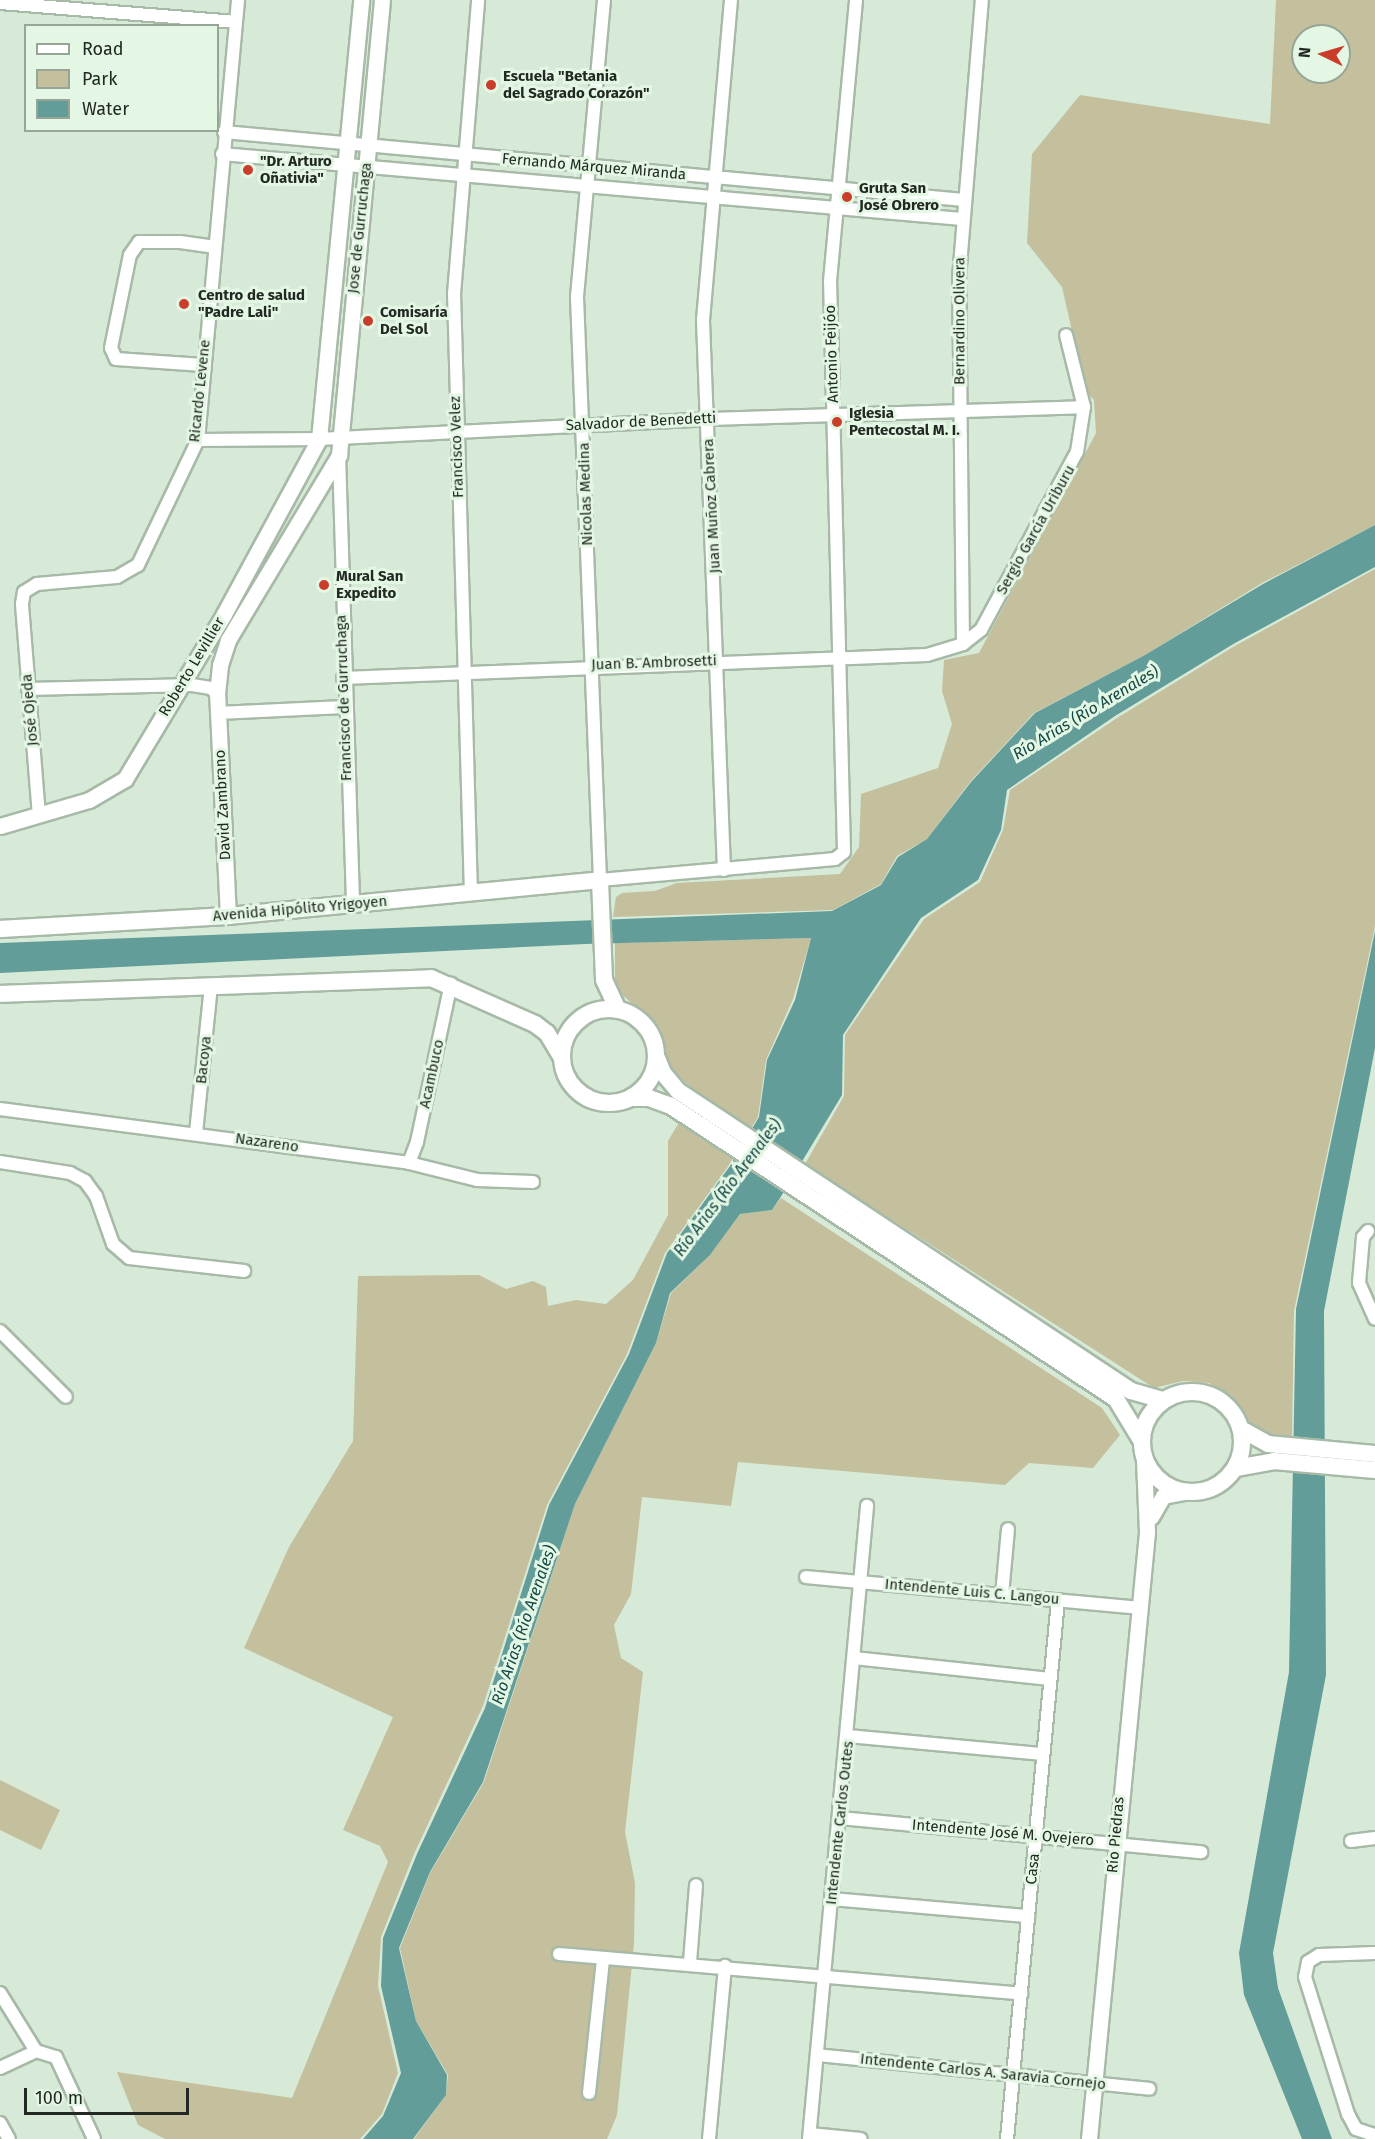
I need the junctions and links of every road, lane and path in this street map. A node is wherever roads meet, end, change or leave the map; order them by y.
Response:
1 (238, 0) edge
2 (361, 0) edge
3 (382, 0) edge
4 (478, 0) edge
5 (604, 0) edge
6 (731, 0) edge
7 (856, 0) edge
8 (982, 0) edge
9 (0, 3) edge
10 (236, 22) junction
11 (224, 132) junction
12 (348, 143) junction
13 (369, 145) junction
14 (222, 154) junction
15 (465, 154) junction
16 (346, 165) junction
17 (367, 166) junction
18 (591, 166) junction
19 (463, 175) junction
20 (715, 178) junction
21 (588, 185) junction
22 (840, 189) junction
23 (712, 197) junction
24 (964, 200) junction
25 (838, 207) junction
26 (962, 219) junction
27 (214, 247) junction
28 (1066, 335) dead end
29 (203, 365) junction
30 (1084, 407) junction
31 (960, 411) junction
32 (834, 415) junction
33 (708, 419) junction
34 (583, 424) junction
35 (456, 431) junction
36 (342, 438) junction
37 (319, 439) junction
38 (198, 440) junction
39 (339, 455) junction
40 (22, 603) joint
41 (963, 644) junction
42 (223, 651) joint
43 (842, 657) junction
44 (719, 661) junction
45 (592, 665) junction
46 (466, 672) junction
47 (343, 678) junction
48 (181, 684) junction
49 (28, 689) junction
50 (217, 694) junction
51 (344, 707) junction
52 (218, 713) junction
53 (39, 816) junction
54 (1, 824) edge
55 (724, 870) junction
56 (600, 880) junction
57 (471, 894) junction
58 (352, 904) junction
59 (228, 916) junction
60 (0, 929) edge
61 (604, 972) junction
62 (451, 984) junction
63 (211, 986) junction
64 (0, 994) edge
65 (618, 1010) junction
66 (588, 1014) junction
67 (562, 1058) junction
68 (657, 1058) junction
69 (632, 1098) junction
70 (674, 1098) junction
71 (0, 1109) edge
72 (196, 1133) junction
73 (0, 1162) edge
74 (409, 1163) junction
75 (532, 1182) dead end
76 (829, 1202) junction
77 (1368, 1231) dead end
78 (244, 1271) dead end
79 (1372, 1303) edge
80 (1375, 1319) edge
81 (0, 1331) edge
82 (66, 1397) dead end
83 (1162, 1400) junction
84 (1240, 1430) junction
85 (1141, 1440) junction
86 (1276, 1453) junction
87 (1375, 1454) edge
88 (1144, 1459) junction
89 (1236, 1468) junction
90 (1375, 1470) edge
91 (1189, 1491) junction
92 (867, 1506) dead end
93 (1008, 1529) dead end
94 (1147, 1532) junction
95 (806, 1577) dead end
96 (861, 1582) junction
97 (1002, 1595) junction
98 (1058, 1600) junction
99 (1138, 1608) junction
100 (854, 1658) junction
101 (1050, 1679) junction
102 (848, 1736) junction
103 (1043, 1754) junction
104 (840, 1818) junction
105 (1036, 1836) junction
106 (1375, 1838) edge
107 (1351, 1841) dead end
108 (1115, 1844) junction
109 (1201, 1852) dead end
110 (696, 1885) dead end
111 (832, 1899) junction
112 (1028, 1916) junction
113 (1375, 1953) edge
114 (559, 1954) dead end
115 (603, 1959) junction
116 (690, 1962) junction
117 (725, 1966) junction
118 (824, 1975) junction
119 (0, 1993) edge
120 (1021, 1994) junction
121 (36, 2051) junction
122 (817, 2055) junction
123 (0, 2068) edge
124 (1013, 2075) junction
125 (1094, 2082) junction
126 (1149, 2089) dead end
127 (589, 2093) dead end
128 (0, 2123) edge
129 (1375, 2135) edge
130 (809, 2137) edge
131 (9, 2139) edge
132 (94, 2139) edge
133 (709, 2139) edge
134 (861, 2139) edge
135 (1007, 2139) edge
136 (1089, 2139) edge

1 - 10 street, Ricardo Levene
2 - 12 street, Jose de Gurruchaga
3 - 13 street, Jose de Gurruchaga
4 - 15 street, Francisco Velez
5 - 18 street, Nicolas Medina
6 - 20 street, Juan Muñoz Cabrera
7 - 22 street, Antonio Feijóo
8 - 24 street, Bernardino Olivera
9 - 10 street
10 - 11 street, Ricardo Levene
11 - 12 street, Fernando Márquez Miranda
11 - 14 street, Ricardo Levene
12 - 13 street, Fernando Márquez Miranda
12 - 16 street, Jose de Gurruchaga
13 - 15 street, Fernando Márquez Miranda
13 - 17 street, Jose de Gurruchaga
14 - 16 street, Fernando Márquez Miranda
14 - 27 street, Ricardo Levene
15 - 18 street, Fernando Márquez Miranda
15 - 19 street, Francisco Velez
16 - 17 street, Fernando Márquez Miranda
16 - 37 street, Jose de Gurruchaga
17 - 19 street, Fernando Márquez Miranda
17 - 36 street, Jose de Gurruchaga
18 - 20 street, Fernando Márquez Miranda
18 - 21 street, Nicolas Medina
19 - 21 street, Fernando Márquez Miranda
19 - 35 street, Francisco Velez
20 - 22 street, Fernando Márquez Miranda
20 - 23 street, Juan Muñoz Cabrera
21 - 23 street, Fernando Márquez Miranda
21 - 34 street, Nicolas Medina
22 - 24 street, Fernando Márquez Miranda
22 - 25 street, Antonio Feijóo
23 - 25 street, Fernando Márquez Miranda
23 - 33 street, Juan Muñoz Cabrera
24 - 26 street, Bernardino Olivera
25 - 26 street, Fernando Márquez Miranda
25 - 32 street, Antonio Feijóo
26 - 31 street, Bernardino Olivera
27 - 29 street, Ricardo Levene
27 - 29 street
28 - 30 street, Sergio García Uriburu
29 - 38 street, Ricardo Levene
30 - 31 street, Salvador de Benedetti
30 - 41 street, Sergio García Uriburu
31 - 32 street, Salvador de Benedetti
31 - 41 street, Bernardino Olivera
32 - 33 street, Salvador de Benedetti
32 - 43 street, Antonio Feijóo
33 - 34 street, Salvador de Benedetti
33 - 44 street, Juan Muñoz Cabrera
34 - 35 street, Salvador de Benedetti
34 - 45 street, Nicolas Medina
35 - 36 street, Salvador de Benedetti
35 - 46 street, Francisco Velez
36 - 37 street, Salvador de Benedetti
36 - 39 street, Jose de Gurruchaga
37 - 38 street, Salvador de Benedetti
37 - 48 street, Roberto Levillier
38 - 40 street, Ricardo Levene
39 - 42 street, Roberto Levillier
39 - 47 street, Francisco de Gurruchaga
40 - 49 street, José Ojeda
41 - 43 street, Juan B. Ambrosetti
42 - 50 street, David Zambrano
43 - 44 street, Juan B. Ambrosetti
43 - 55 street, Antonio Feijóo
44 - 45 street, Juan B. Ambrosetti
44 - 55 street, Juan Muñoz Cabrera
45 - 46 street, Juan B. Ambrosetti
45 - 56 street, Nicolas Medina
46 - 47 street, Juan B. Ambrosetti
46 - 57 street, Francisco Velez
47 - 51 street, Francisco de Gurruchaga
48 - 49 street
48 - 50 street
48 - 53 street, Roberto Levillier
49 - 53 street, José Ojeda
50 - 52 street, David Zambrano
51 - 52 street
51 - 58 street, Francisco de Gurruchaga
52 - 59 street, David Zambrano
53 - 54 street, Roberto Levillier
55 - 56 street
56 - 57 main road, Avenida Hipólito Yrigoyen
56 - 61 main road
57 - 58 main road, Avenida Hipólito Yrigoyen
58 - 59 main road, Avenida Hipólito Yrigoyen
59 - 60 main road, Avenida Hipólito Yrigoyen
61 - 65 main road
61 - 66 main road
62 - 63 main road
62 - 67 main road
62 - 74 street, Acambuco
63 - 64 main road
63 - 72 street, Bacoya
65 - 66 main road
65 - 68 main road
66 - 67 main road
67 - 69 main road
68 - 69 main road
68 - 70 main road
69 - 70 main road
70 - 76 main road
71 - 72 street, Nazareno
72 - 74 street, Nazareno
73 - 78 street
74 - 75 street, Nazareno
76 - 83 main road
76 - 85 main road
77 - 79 street
79 - 80 street
81 - 82 street
83 - 84 main road
83 - 85 main road
84 - 86 main road
84 - 89 main road
85 - 88 main road
86 - 87 main road
86 - 89 main road
86 - 90 main road
88 - 91 main road
88 - 94 street
89 - 91 main road
91 - 94 street
92 - 96 street, Intendente Carlos Outes
93 - 97 street
94 - 99 street, Río Piedras
95 - 96 street, Intendente Luis C. Langou
96 - 97 street, Intendente Luis C. Langou
96 - 100 street, Intendente Carlos Outes
97 - 98 street, Intendente Luis C. Langou
98 - 99 street, Intendente Luis C. Langou
98 - 101 street, Casa
99 - 108 street, Río Piedras
100 - 101 street
100 - 102 street, Intendente Carlos Outes
101 - 103 street, Casa
102 - 103 street
102 - 104 street, Intendente Carlos Outes
103 - 105 street, Casa
104 - 105 street, Intendente José M. Ovejero
104 - 111 street, Intendente Carlos Outes
105 - 108 street, Intendente José M. Ovejero
105 - 112 street, Casa
106 - 107 street
108 - 109 street, Intendente José M. Ovejero
108 - 125 street, Río Piedras
110 - 116 street
111 - 112 street
111 - 118 street, Intendente Carlos Outes
112 - 120 street, Casa
113 - 129 street
114 - 115 street
115 - 116 street
115 - 127 street
116 - 117 street
117 - 118 street
117 - 133 street
118 - 120 street
118 - 122 street, Intendente Carlos Outes
119 - 121 street
120 - 124 street, Casa
121 - 123 street
121 - 132 street
122 - 124 street, Intendente Carlos A. Saravia Cornejo
122 - 130 street, Intendente Carlos Outes
124 - 125 street, Intendente Carlos A. Saravia Cornejo
124 - 135 street, Casa
125 - 126 street, Intendente Carlos A. Saravia Cornejo
125 - 136 street, Río Piedras
128 - 131 street
130 - 134 street

